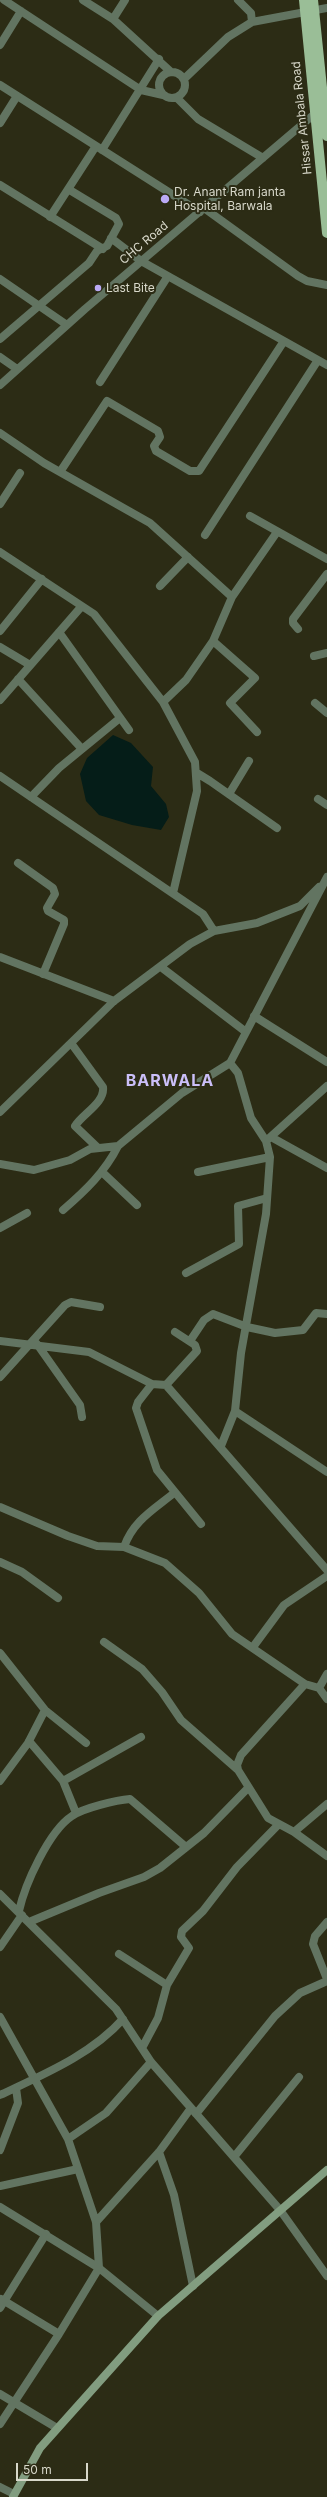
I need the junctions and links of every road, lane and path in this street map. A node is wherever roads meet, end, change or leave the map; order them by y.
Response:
1 (4, 0) edge
2 (83, 0) edge
3 (125, 0) edge
4 (238, 0) edge
5 (304, 0) edge
6 (311, 7) edge
7 (327, 8) edge
8 (21, 10) junction
9 (113, 19) junction
10 (252, 22) junction
11 (0, 45) edge
12 (159, 60) junction
13 (171, 72) junction
14 (184, 79) junction
15 (0, 85) edge
16 (141, 90) junction
17 (163, 95) junction
18 (17, 96) junction
19 (177, 98) junction
20 (324, 106) junction
21 (315, 114) junction
22 (0, 123) edge
23 (327, 136) edge
24 (99, 148) junction
25 (263, 158) junction
26 (0, 185) edge
27 (68, 189) junction
28 (202, 210) junction
29 (50, 217) junction
30 (327, 233) edge
31 (111, 238) junction
32 (103, 249) junction
33 (141, 261) junction
34 (168, 276) junction
35 (0, 279) edge
36 (327, 285) edge
37 (39, 306) junction
38 (68, 325) junction
39 (0, 338) edge
40 (284, 341) junction
41 (0, 357) edge
42 (318, 360) junction
43 (327, 366) edge
44 (18, 369) junction
45 (100, 382) dead end
46 (0, 385) edge
47 (0, 433) edge
48 (60, 472) junction
49 (20, 473) dead end
50 (0, 504) edge
51 (250, 516) dead end
52 (277, 532) junction
53 (205, 535) dead end
54 (0, 552) edge
55 (188, 557) junction
56 (327, 559) edge
57 (327, 574) edge
58 (42, 579) junction
59 (160, 586) dead end
60 (232, 597) junction
61 (80, 607) junction
62 (298, 629) dead end
63 (0, 631) edge
64 (59, 632) junction
65 (213, 641) junction
66 (0, 647) edge
67 (327, 653) edge
68 (314, 656) dead end
69 (30, 665) junction
70 (18, 679) junction
71 (0, 700) edge
72 (163, 702) junction
73 (315, 703) dead end
74 (327, 713) edge
75 (120, 718) junction
76 (129, 730) dead end
77 (257, 732) dead end
78 (82, 749) junction
79 (249, 761) dead end
80 (197, 773) junction
81 (0, 776) edge
82 (229, 794) junction
83 (32, 797) junction
84 (318, 799) dead end
85 (327, 805) edge
86 (277, 828) dead end
87 (18, 862) dead end
88 (326, 879) edge
89 (173, 893) junction
90 (214, 931) junction
91 (0, 957) edge
92 (161, 967) junction
93 (43, 974) junction
94 (114, 1001) junction
95 (254, 1016) junction
96 (246, 1032) junction
97 (71, 1043) junction
98 (327, 1062) edge
99 (230, 1063) junction
100 (327, 1086) edge
101 (0, 1112) edge
102 (269, 1138) junction
103 (118, 1146) junction
104 (98, 1148) junction
105 (270, 1157) junction
106 (0, 1164) edge
107 (327, 1168) edge
108 (102, 1172) junction
109 (198, 1172) dead end
110 (267, 1198) junction
111 (137, 1205) dead end
112 (63, 1210) dead end
113 (27, 1213) dead end
114 (0, 1228) edge
115 (186, 1273) dead end
116 (100, 1307) dead end
117 (327, 1314) edge
118 (246, 1327) junction
119 (175, 1332) dead end
120 (0, 1341) edge
121 (190, 1341) junction
122 (34, 1344) junction
123 (0, 1377) edge
124 (152, 1384) junction
125 (166, 1385) junction
126 (235, 1411) junction
127 (82, 1417) dead end
128 (221, 1446) junction
129 (327, 1472) edge
130 (174, 1493) junction
131 (0, 1507) edge
132 (201, 1524) dead end
133 (124, 1547) junction
134 (0, 1562) edge
135 (327, 1570) edge
136 (327, 1576) edge
137 (58, 1598) dead end
138 (104, 1642) dead end
139 (253, 1647) junction
140 (2, 1658) edge
141 (327, 1674) edge
142 (305, 1684) junction
143 (319, 1688) junction
144 (327, 1698) edge
145 (45, 1710) junction
146 (141, 1737) dead end
147 (29, 1741) junction
148 (86, 1743) dead end
149 (238, 1770) junction
150 (0, 1781) edge
151 (63, 1781) junction
152 (247, 1789) junction
153 (327, 1804) edge
154 (76, 1813) junction
155 (278, 1825) junction
156 (294, 1832) junction
157 (186, 1847) junction
158 (327, 1856) edge
159 (0, 1894) edge
160 (20, 1912) junction
161 (28, 1922) junction
162 (327, 1922) edge
163 (0, 1947) edge
164 (119, 1954) dead end
165 (327, 1980) edge
166 (167, 1986) junction
167 (0, 2017) edge
168 (123, 2019) junction
169 (142, 2048) junction
170 (151, 2062) junction
171 (299, 2077) dead end
172 (34, 2078) junction
173 (16, 2088) junction
174 (0, 2095) edge
175 (194, 2111) junction
176 (68, 2139) junction
177 (0, 2150) edge
178 (159, 2152) junction
179 (234, 2157) junction
180 (78, 2168) junction
181 (327, 2170) edge
182 (0, 2186) edge
183 (0, 2207) edge
184 (280, 2210) junction
185 (96, 2222) junction
186 (46, 2234) junction
187 (99, 2268) junction
188 (326, 2272) edge
189 (193, 2286) junction
190 (2, 2303) edge
191 (158, 2316) junction
192 (59, 2334) junction
193 (0, 2394) edge
194 (13, 2403) junction
195 (0, 2424) edge
196 (57, 2428) junction
197 (0, 2486) edge
198 (13, 2495) edge

1 - 8 street
2 - 9 street
3 - 9 street
4 - 10 street
5 - 6 main road, Hissar Ambala Road
6 - 7 street
6 - 10 street
6 - 20 main road, Hissar Ambala Road
6 - 21 main road, Hissar Ambala Road
8 - 11 street
8 - 16 street
9 - 12 street
10 - 14 street
12 - 13 street
12 - 16 street
13 - 14 street
13 - 17 street
14 - 19 street
15 - 18 street
16 - 17 street
16 - 24 street
17 - 19 street
18 - 22 street
18 - 24 street
19 - 25 street
20 - 21 street, CHC Road
20 - 23 main road, Hissar Ambala Road
21 - 25 street, CHC Road
21 - 30 main road, Hissar Ambala Road
24 - 27 street
24 - 28 street
25 - 28 street, CHC Road
26 - 29 street
27 - 29 street
27 - 31 street
28 - 33 street, CHC Road
28 - 36 street
29 - 32 street
31 - 32 street
31 - 33 street
32 - 37 street
33 - 34 street
33 - 38 street, CHC Road
34 - 40 street
34 - 45 street
35 - 37 street
37 - 38 street
37 - 39 street
38 - 44 street, CHC Road
40 - 42 street
40 - 48 street
41 - 44 street
42 - 43 street
42 - 53 street
44 - 46 street, CHC Road
47 - 48 street
48 - 55 street
49 - 50 street
51 - 52 street
52 - 56 street
52 - 60 street
54 - 58 street
55 - 59 street
55 - 60 street
57 - 62 street
58 - 61 street
58 - 63 street
60 - 65 street
61 - 64 street
61 - 72 street
64 - 69 street
64 - 75 street
65 - 72 street
65 - 77 street
66 - 69 street
67 - 68 street
69 - 70 street
70 - 71 street
70 - 78 street
72 - 80 street
73 - 74 street
75 - 76 street
75 - 78 street
78 - 83 street
79 - 82 street
80 - 82 street
80 - 89 street
81 - 83 street
82 - 86 street
83 - 89 street
84 - 85 street
87 - 93 street
88 - 90 street
88 - 95 street
89 - 90 street
90 - 92 street
91 - 93 street
92 - 94 street
92 - 96 street
93 - 94 street
94 - 97 street
95 - 96 street
95 - 98 street
96 - 99 street
97 - 101 street
97 - 104 street
99 - 102 street
99 - 103 street
100 - 102 street
102 - 105 street
102 - 107 street
103 - 104 street
103 - 108 street
104 - 106 street
105 - 109 street
105 - 110 street
108 - 111 street
108 - 112 street
110 - 115 street
110 - 118 street
113 - 114 street
116 - 122 street
117 - 118 street
118 - 121 street
118 - 126 street
119 - 121 street
120 - 122 street
121 - 125 street
122 - 123 street
122 - 124 street
122 - 127 street
124 - 125 street
124 - 130 street
125 - 128 street
126 - 128 street
126 - 129 street
128 - 135 street
130 - 132 street
130 - 133 street
131 - 133 street
133 - 139 street
134 - 137 street
136 - 139 street
138 - 149 street
139 - 142 street
140 - 145 street
141 - 143 street
142 - 143 street
142 - 149 street
143 - 144 street
145 - 147 street
145 - 148 street
146 - 151 street
147 - 150 street
147 - 151 street
149 - 152 street
151 - 154 street
152 - 155 street
152 - 157 street
153 - 156 street
154 - 157 street
154 - 160 street
155 - 156 street
155 - 166 street
156 - 158 street
157 - 161 street
159 - 160 street
160 - 161 street
160 - 163 street
161 - 168 street
162 - 165 street
164 - 166 street
165 - 175 street
166 - 169 street
167 - 172 street
168 - 169 street
168 - 172 street
169 - 170 street
170 - 175 street
170 - 176 street
171 - 179 street
172 - 173 street
172 - 176 street
173 - 174 street
173 - 177 street
175 - 178 street
175 - 179 street
176 - 180 street
178 - 185 street
178 - 189 street
179 - 184 street
180 - 182 street
180 - 185 street
181 - 184 street
183 - 186 street
184 - 188 street
184 - 189 street
185 - 187 street
186 - 187 street
186 - 190 street
187 - 191 street
187 - 192 street
189 - 191 street
190 - 192 street
191 - 196 street
192 - 194 street
193 - 194 street
194 - 195 street
194 - 196 street
196 - 198 street
197 - 198 street

